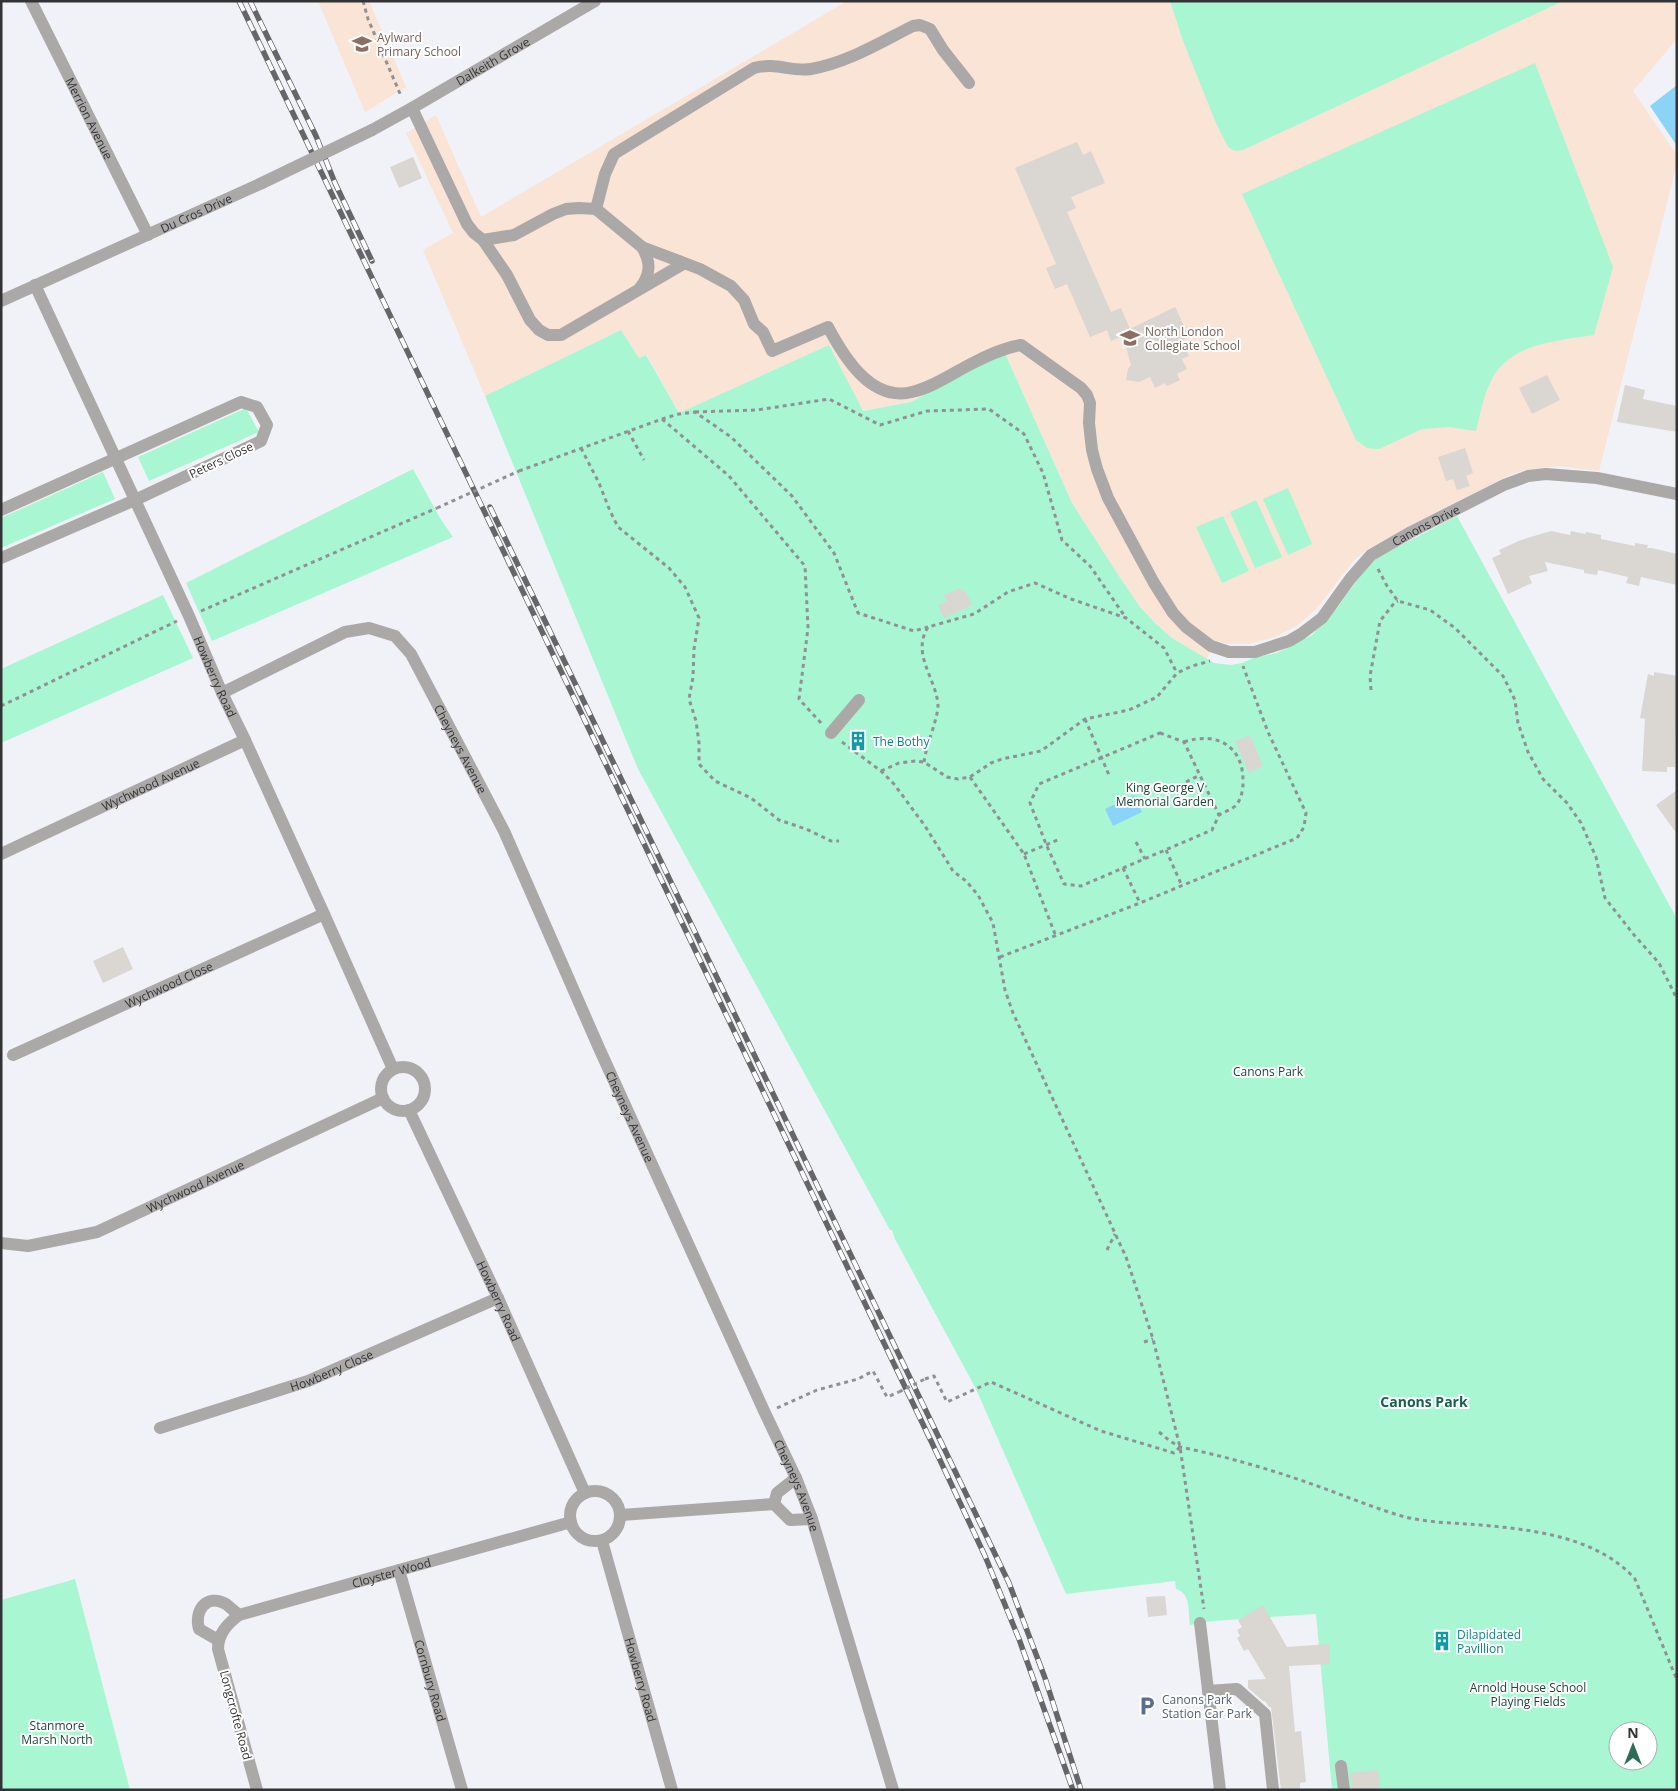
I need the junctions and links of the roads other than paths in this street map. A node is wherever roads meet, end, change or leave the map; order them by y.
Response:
1 (31, 1) edge
2 (595, 1) edge
3 (969, 83) dead end
4 (412, 108) junction
5 (389, 121) joint
6 (596, 209) junction
7 (148, 235) junction
8 (483, 240) junction
9 (642, 247) junction
10 (683, 264) junction
11 (35, 285) junction
12 (640, 290) junction
13 (1, 301) edge
14 (117, 458) junction
15 (1677, 494) edge
16 (136, 500) junction
17 (1, 510) edge
18 (1, 558) edge
19 (222, 693) junction
20 (858, 700) dead end
21 (831, 733) road end
22 (245, 740) junction
23 (1, 854) edge
24 (324, 914) junction
25 (14, 1055) dead end
26 (393, 1069) junction
27 (383, 1098) junction
28 (409, 1110) junction
29 (1, 1243) edge
30 (498, 1298) junction
31 (160, 1428) dead end
32 (796, 1478) junction
33 (585, 1493) junction
34 (774, 1504) junction
35 (621, 1515) junction
36 (812, 1519) junction
37 (571, 1522) junction
38 (602, 1541) junction
39 (399, 1570) junction
40 (239, 1615) junction
41 (1200, 1623) road end
42 (218, 1640) junction
43 (1208, 1691) junction
44 (1342, 1766) dead end
45 (256, 1790) edge
46 (462, 1790) edge
47 (672, 1790) edge
48 (892, 1790) edge
49 (1220, 1790) edge
50 (1272, 1790) edge
51 (1344, 1790) edge

1 - 7 street, Merrion Avenue
2 - 4 street, Dalkeith Grove
3 - 6 street
4 - 5 street, Dalkeith Grove
4 - 8 street
5 - 7 street, Du Cros Drive, bridge
6 - 8 street
6 - 9 street
7 - 11 street, Du Cros Drive
8 - 12 street
9 - 10 street
9 - 12 street
10 - 12 street
10 - 15 street, Canons Drive
11 - 13 street, Du Cros Drive
11 - 14 street, Howberry Road
14 - 16 street, Howberry Road
14 - 16 street, Peters Close
14 - 17 street, Peters Close
16 - 18 street, Peters Close
16 - 19 street, Howberry Road
19 - 22 street, Howberry Road
19 - 32 street, Cheyneys Avenue
20 - 21 street
22 - 23 street, Wychwood Avenue
22 - 24 street, Howberry Road
24 - 25 street, Wychwood Close
24 - 26 street, Howberry Road
26 - 27 street
26 - 28 street
27 - 28 street
27 - 29 street, Wychwood Avenue
28 - 30 street, Howberry Road
30 - 31 street, Howberry Close
30 - 33 street, Howberry Road
32 - 34 street
32 - 36 street, Cheyneys Avenue
33 - 35 street
33 - 37 street
34 - 35 street
34 - 36 street
35 - 38 street
36 - 48 street, Cheyneys Avenue
37 - 38 street
37 - 39 street, Cloyster Wood
38 - 47 street, Howberry Road
39 - 40 street, Cloyster Wood
39 - 46 street, Cornbury Road
40 - 42 street
40 - 42 street
41 - 43 street
42 - 45 street, Longcrofte Road
43 - 49 street
43 - 50 street
44 - 51 street

